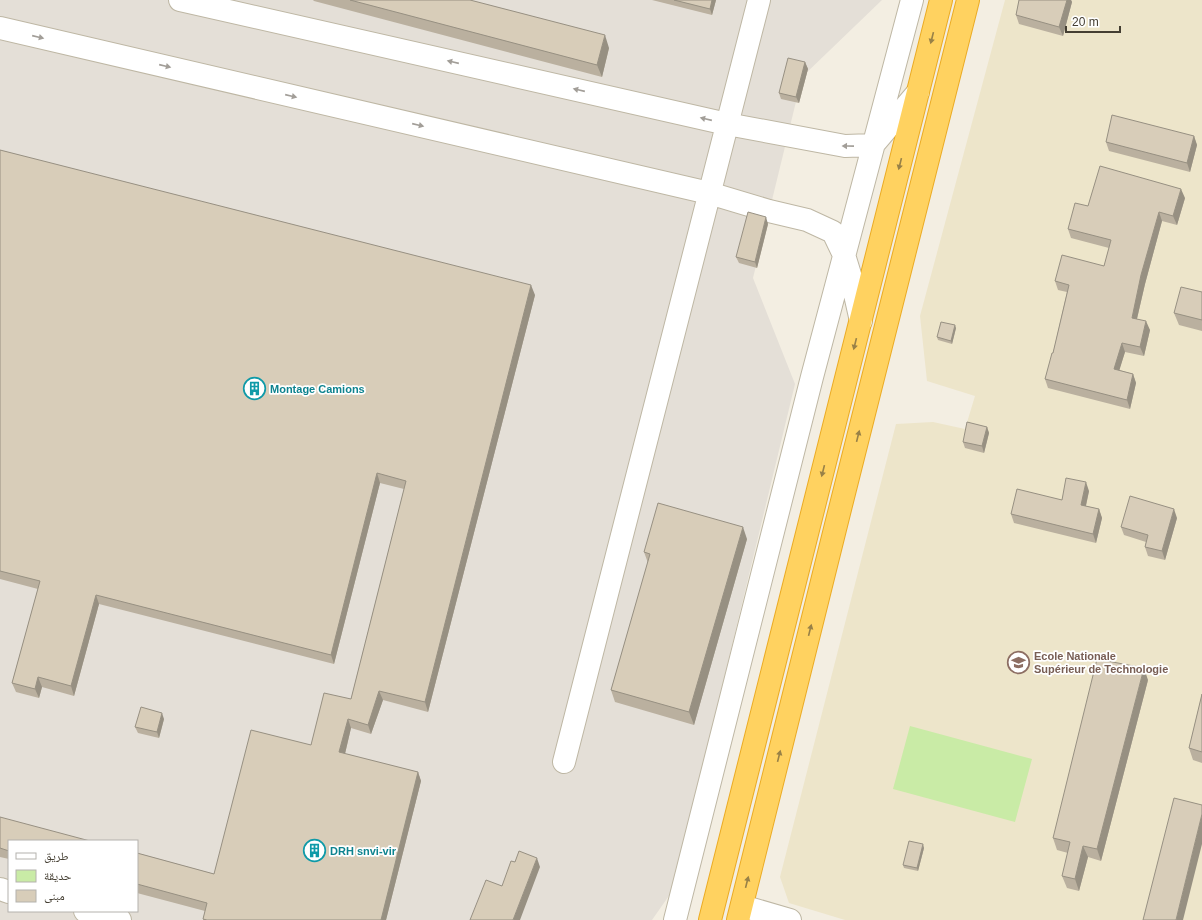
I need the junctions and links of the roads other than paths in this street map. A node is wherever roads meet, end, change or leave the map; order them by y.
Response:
1 (180, 0) edge
2 (759, 0) edge
3 (912, 0) edge
4 (941, 0) edge
5 (968, 0) edge
6 (0, 28) edge
7 (918, 92) junction
8 (727, 124) junction
9 (873, 145) junction
10 (709, 193) junction
11 (844, 254) junction
12 (861, 321) junction
13 (564, 762) dead end
14 (89, 912) edge
15 (740, 913) edge
16 (120, 920) edge
17 (675, 920) edge
18 (710, 920) edge
19 (790, 920) edge

8 -> 1 street
2 - 8 street
3 - 9 street
4 -> 7 highway
15 -> 5 highway
6 -> 10 street
7 - 9 street
7 -> 12 highway
9 -> 8 street
8 - 10 street
9 - 11 street
10 - 11 street
10 - 13 street
11 - 12 street
11 - 17 street
12 -> 18 highway
14 - 16 street
15 - 19 street

